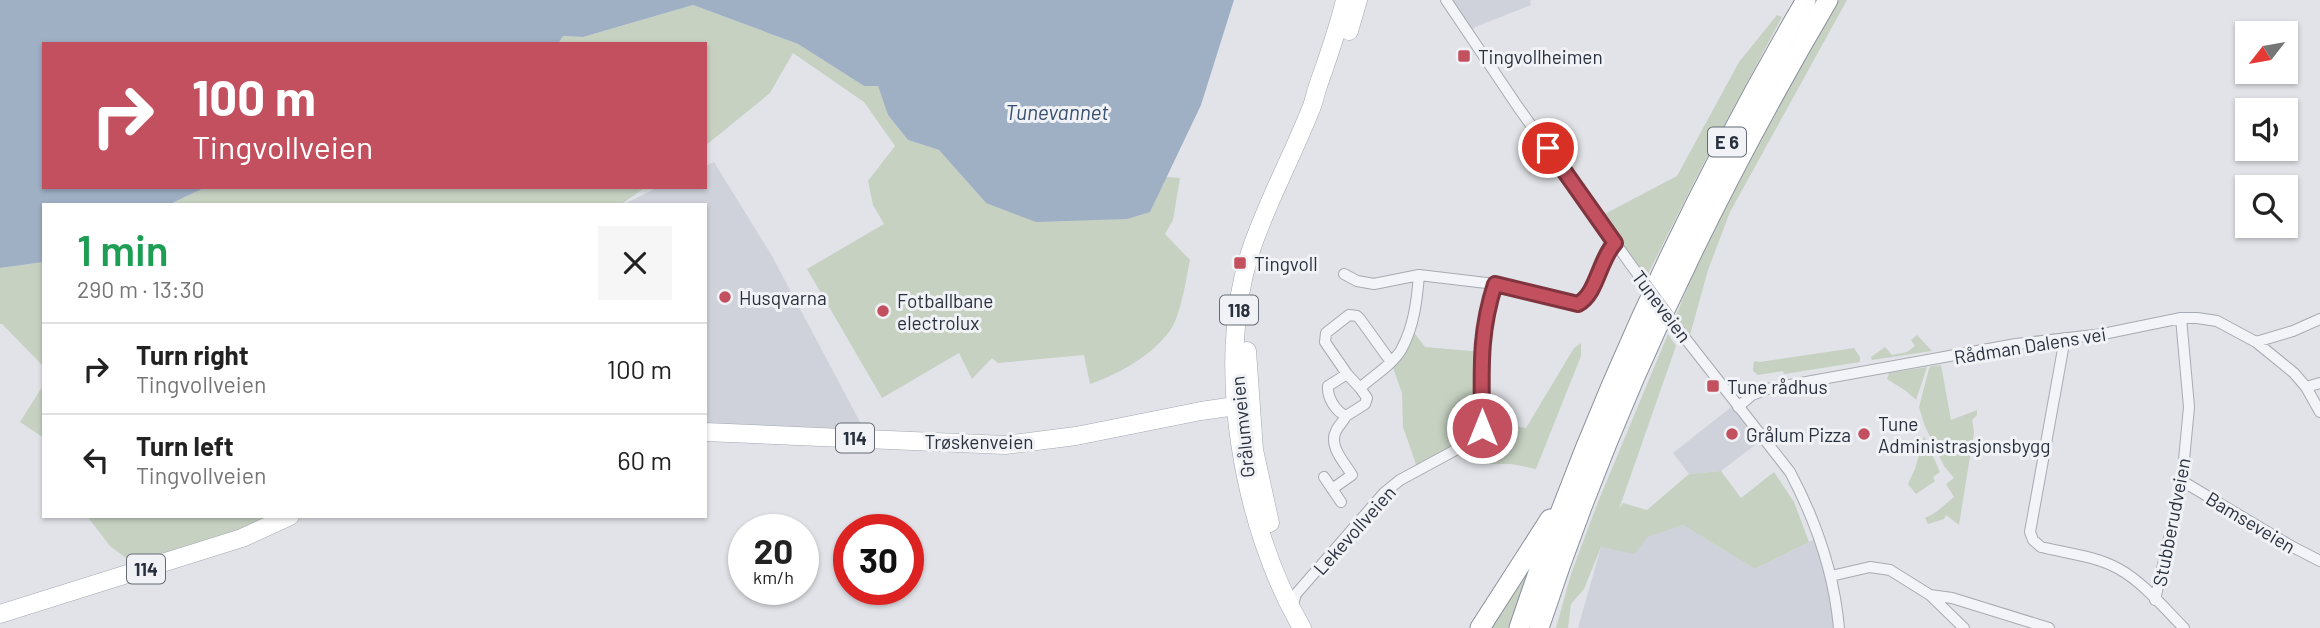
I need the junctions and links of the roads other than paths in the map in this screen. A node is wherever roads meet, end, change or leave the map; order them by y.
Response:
1 (1345, 0) edge
2 (1358, 0) edge
3 (1446, 0) edge
4 (1806, 0) edge
5 (1828, 0) edge
6 (1311, 110) junction
7 (1615, 243) junction
8 (1344, 274) dead end
9 (1419, 275) junction
10 (1495, 284) junction
11 (2181, 318) junction
12 (2320, 319) edge
13 (2065, 338) junction
14 (2256, 342) junction
15 (1391, 362) junction
16 (1347, 374) junction
17 (2320, 383) edge
18 (2306, 387) junction
19 (1360, 388) junction
20 (1243, 405) junction
21 (1738, 407) junction
22 (2320, 412) edge
23 (1346, 416) junction
24 (707, 432) edge
25 (1324, 477) dead end
26 (2182, 481) junction
27 (1332, 489) junction
28 (1567, 495) junction
29 (1341, 502) dead end
30 (286, 518) edge
31 (2320, 561) edge
32 (1831, 576) junction
33 (1553, 587) junction
34 (1930, 595) junction
35 (2155, 600) junction
36 (1294, 602) junction
37 (0, 614) edge
38 (1302, 628) edge
39 (1313, 628) edge
40 (1480, 628) edge
41 (1519, 628) edge
42 (1539, 628) edge
43 (1549, 628) edge
44 (1839, 628) edge
45 (1964, 628) edge
46 (2049, 628) edge
47 (2184, 628) edge

1 - 6 main road, Grålumveien / 118
2 - 6 main road, Grålumveien / 118
3 - 7 street, Tuneveien
4 - 28 highway, E 6
5 - 33 highway, E 6
6 - 20 main road, Grålumveien / 118
7 - 10 street
7 - 21 street, Tuneveien, bridge
8 - 9 street
9 - 10 street
9 - 15 street
10 - 36 street, Lekevollveien
11 - 13 street, Rådman Dalens vei
11 - 14 street, Rådman Dalens vei
11 - 26 street, Stubberudveien
12 - 14 street
13 - 21 street, Rådman Dalens vei
13 - 35 street
14 - 18 street, Rådman Dalens vei
15 - 16 street
15 - 19 street
16 - 19 street
16 - 23 street
17 - 18 street
18 - 22 street, Rådman Dalens vei
19 - 23 street
20 - 24 main road, Trøskenveien / 114
20 - 36 main road, Grålumveien
21 - 32 street, Tuneveien
23 - 27 street
25 - 27 street
26 - 31 street, Bamseveien
26 - 35 street, Stubberudveien
27 - 29 street
28 - 40 highway, E 6
28 - 41 highway, E 6
30 - 37 main road, 114
32 - 34 street
32 - 44 street, Tuneveien
33 - 42 highway, E 6
33 - 43 highway, E 6
34 - 45 street
34 - 46 street
35 - 47 street
36 - 38 main road, Grålumveien
36 - 39 main road, Grålumveien

